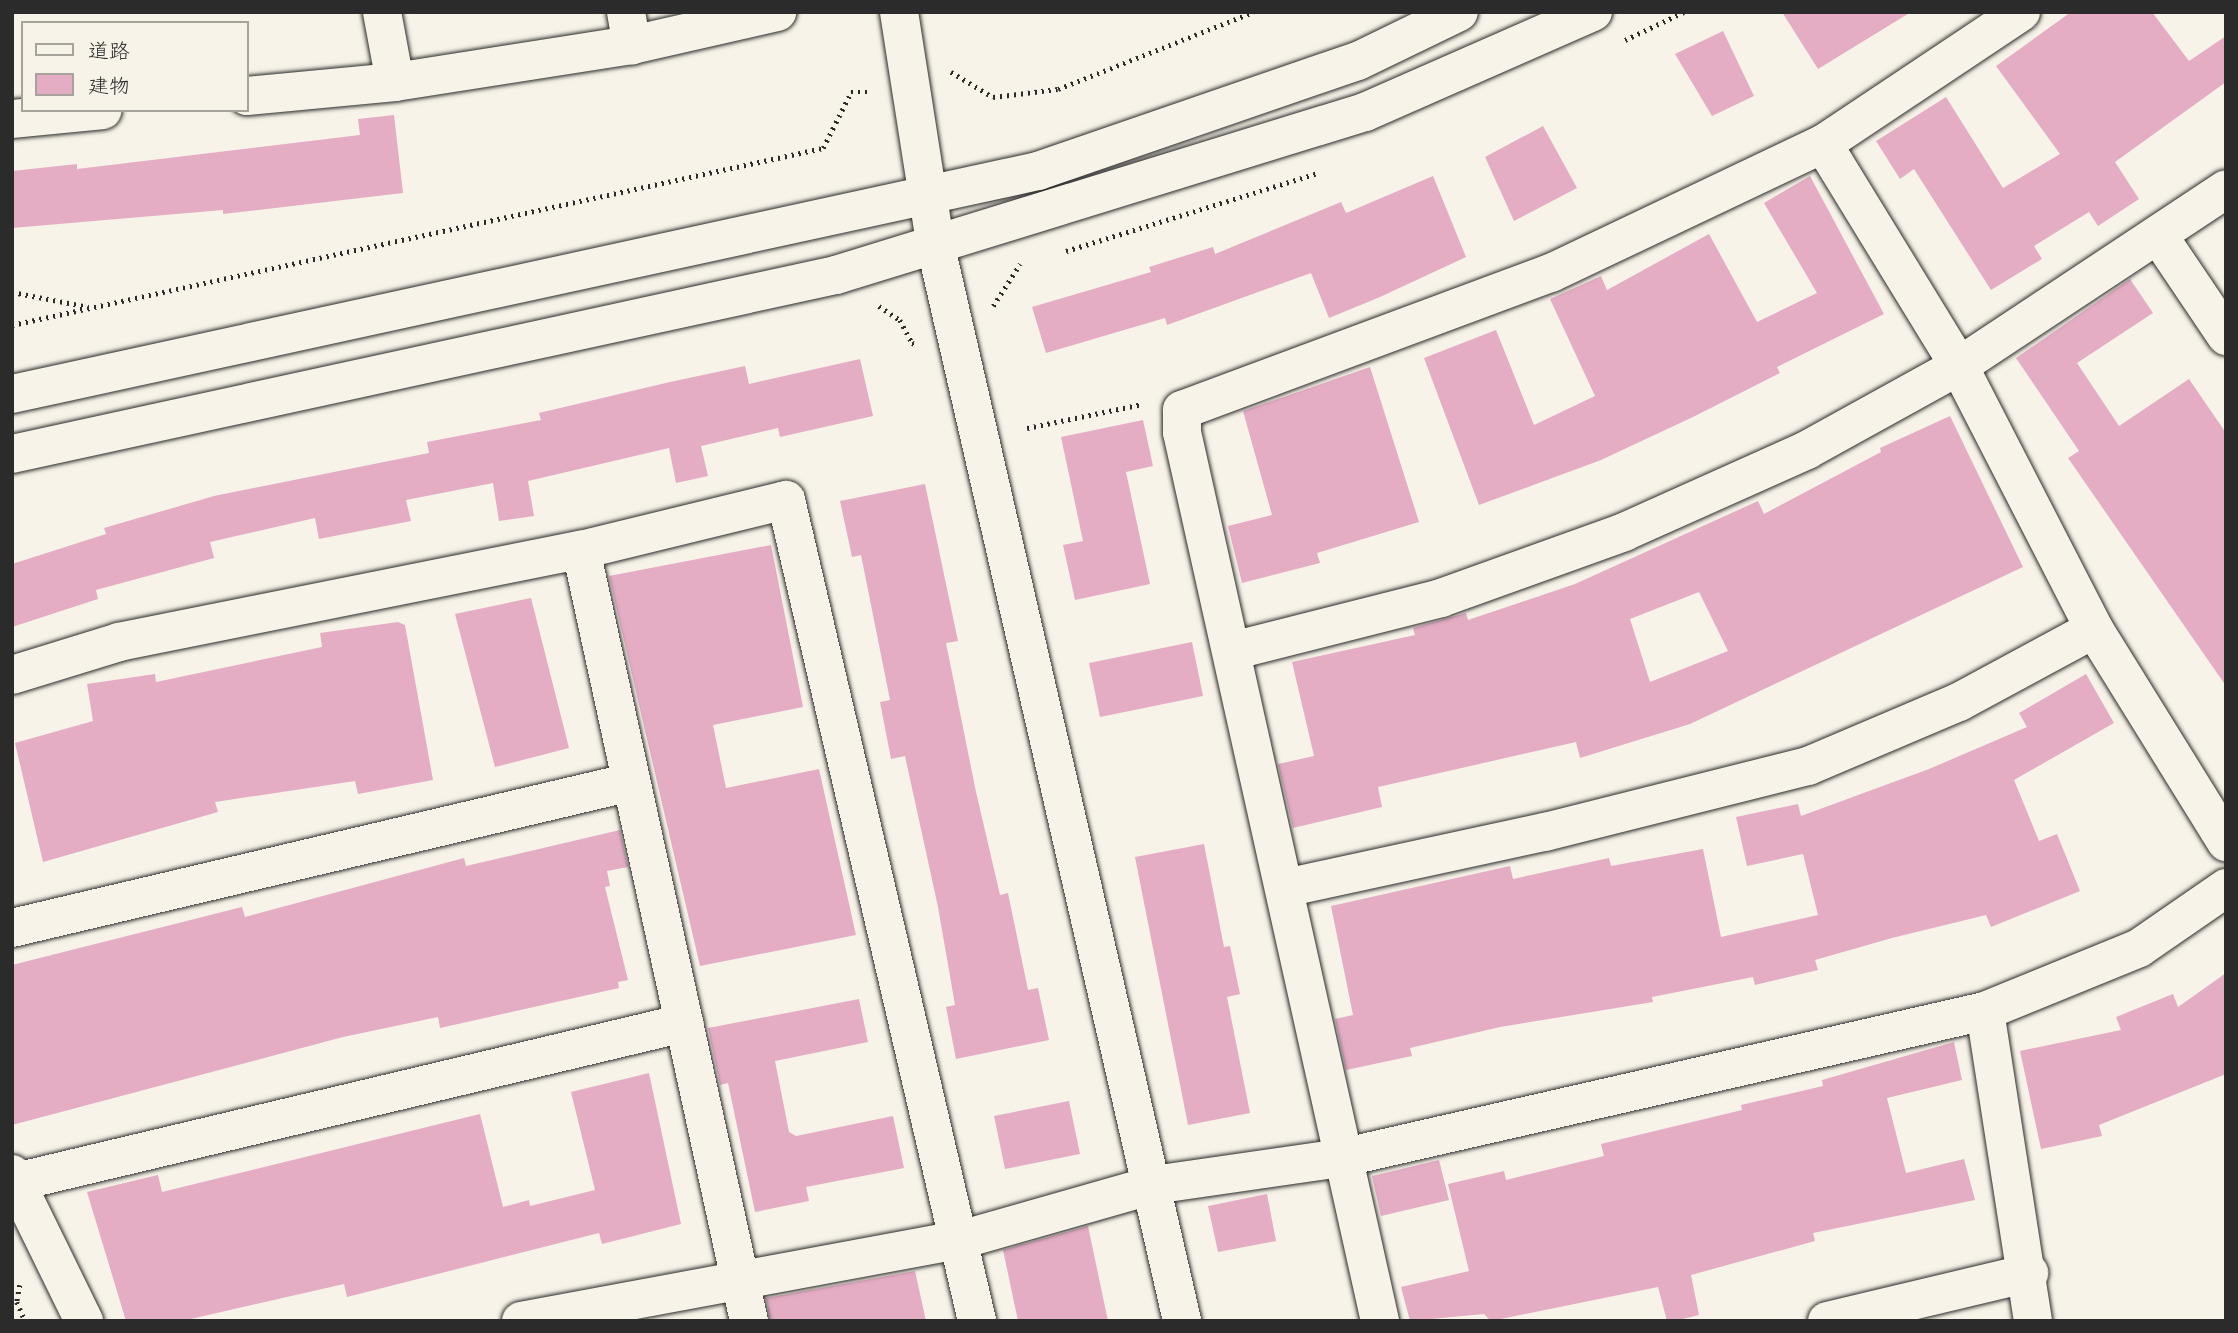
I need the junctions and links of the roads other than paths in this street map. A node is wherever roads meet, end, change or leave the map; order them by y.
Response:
1 (382, 12) edge
2 (777, 12) edge
3 (899, 12) edge
4 (1459, 12) edge
5 (1593, 12) edge
6 (2021, 12) edge
7 (629, 28) edge
8 (396, 82) junction
9 (248, 96) edge
10 (83, 112) edge
11 (12, 119) edge
12 (1823, 144) junction
13 (2226, 189) edge
14 (925, 192) junction
15 (2158, 235) junction
16 (935, 243) junction
17 (2226, 336) edge
18 (1959, 366) junction
19 (12, 394) edge
20 (12, 454) edge
21 (581, 550) junction
22 (2094, 629) junction
23 (1232, 650) junction
24 (12, 675) edge
25 (631, 782) junction
26 (2226, 842) edge
27 (1285, 888) junction
28 (2226, 888) edge
29 (12, 928) edge
30 (1985, 1011) junction
31 (684, 1023) junction
32 (1341, 1158) junction
33 (14, 1178) edge
34 (1153, 1185) junction
35 (960, 1240) junction
36 (2029, 1273) junction
37 (740, 1277) junction
38 (84, 1321) edge
39 (521, 1321) edge
40 (749, 1321) edge
41 (977, 1321) edge
42 (1182, 1321) edge
43 (1380, 1321) edge
44 (1827, 1321) edge
45 (2032, 1321) edge

1 - 8 street
2 - 7 street
3 - 14 street
4 - 14 street
5 - 16 street
6 - 12 street
7 - 8 street
8 - 9 street
10 - 11 street
12 - 18 street
12 - 23 street
13 - 15 street
14 - 16 street
14 - 19 street
15 - 17 street
15 - 18 street
16 - 20 street
16 - 34 street
18 - 22 street
18 - 23 street
21 - 24 street
21 - 25 street
21 - 35 street
22 - 26 street
22 - 27 street
23 - 27 street
25 - 29 street
25 - 31 street
27 - 32 street
28 - 30 street
30 - 32 street
30 - 36 street
31 - 33 street
31 - 37 street
32 - 34 street
32 - 43 street
33 - 38 street
34 - 35 street
34 - 42 street
35 - 37 street
35 - 41 street
36 - 44 street
36 - 45 street
37 - 39 street
37 - 40 street

